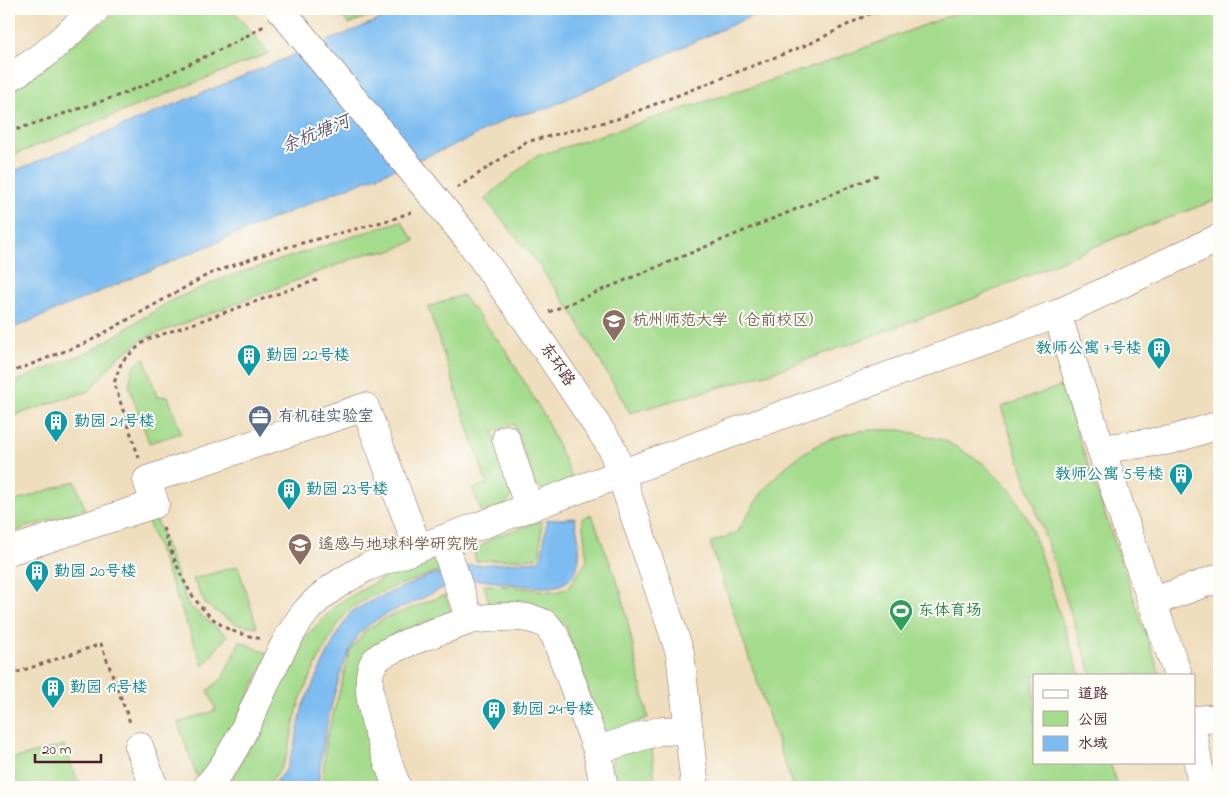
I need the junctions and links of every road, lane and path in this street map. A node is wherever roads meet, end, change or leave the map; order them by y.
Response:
1 (96, 9) edge
2 (274, 16) edge
3 (9, 78) edge
4 (9, 132) edge
5 (878, 175) dead end
6 (1219, 238) edge
7 (1057, 314) junction
8 (527, 321) junction
9 (1219, 425) edge
10 (506, 439) dead end
11 (1101, 449) junction
12 (621, 474) junction
13 (529, 508) junction
14 (443, 538) junction
15 (418, 548) junction
16 (9, 551) edge
17 (1219, 578) edge
18 (1152, 602) junction
19 (470, 620) junction
20 (1178, 674) edge
21 (9, 675) edge
22 (1219, 718) edge
23 (1196, 720) edge
24 (689, 730) junction
25 (139, 746) joint
26 (597, 750) junction
27 (1196, 751) edge
28 (154, 787) edge
29 (207, 787) edge
30 (397, 787) edge
31 (604, 787) edge
32 (695, 787) edge
33 (1202, 787) edge

1 - 3 street
2 - 4 path
2 - 8 street, 东环路, bridge
5 - 8 path
6 - 7 street
7 - 11 street
7 - 12 street
8 - 12 street, 东环路
9 - 11 street
10 - 13 street
11 - 18 street
12 - 13 street
12 - 24 street, 东环路
13 - 14 street
14 - 15 street
14 - 19 street
15 - 16 street
15 - 29 street
17 - 18 street
18 - 20 street
19 - 26 street
19 - 30 street
21 - 25 path
22 - 23 street
24 - 26 street
24 - 32 street, 东环路
25 - 28 street
26 - 31 street
27 - 33 street

